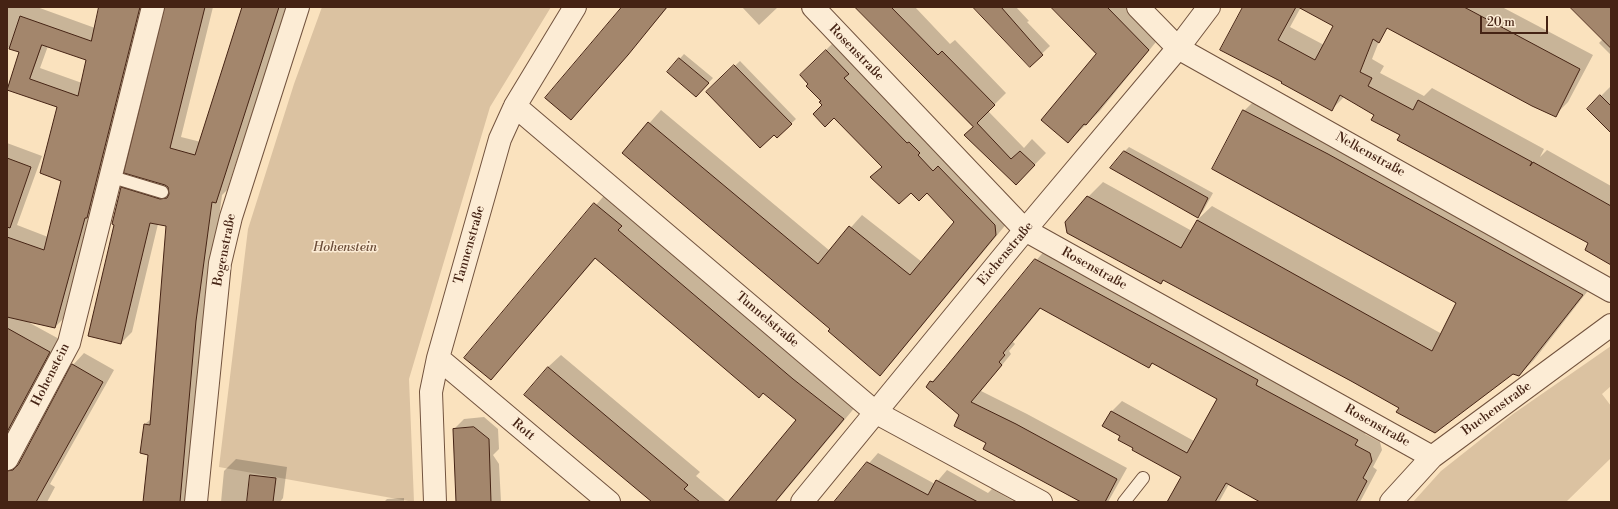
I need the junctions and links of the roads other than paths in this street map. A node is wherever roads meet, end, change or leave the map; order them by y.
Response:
1 (153, 7) edge
2 (298, 7) edge
3 (575, 7) edge
4 (813, 7) edge
5 (1138, 7) edge
6 (1209, 7) edge
7 (1178, 48) junction
8 (514, 106) junction
9 (110, 176) junction
10 (162, 192) dead end
11 (1025, 230) junction
12 (1611, 291) edge
13 (1611, 325) edge
14 (438, 358) junction
15 (875, 412) junction
16 (1432, 457) junction
17 (7, 459) edge
18 (1143, 478) dead end
19 (196, 502) edge
20 (435, 502) edge
21 (609, 502) edge
22 (802, 502) edge
23 (1041, 502) edge
24 (1124, 502) edge
25 (1391, 502) edge

1 - 9 street, Hohenstein
2 - 19 street, Bogenstraße
3 - 8 street, Tannenstraße
4 - 11 street, Rosenstraße
5 - 7 street, Nelkenstraße
6 - 7 street, Eichenstraße
7 - 11 street, Eichenstraße
7 - 12 street, Nelkenstraße
8 - 14 street, Tannenstraße
8 - 15 street, Tunnelstraße
9 - 10 lane
9 - 17 street, Hohenstein
11 - 15 street, Eichenstraße
11 - 16 street, Rosenstraße
13 - 16 street, Buchenstraße
14 - 20 street, Tannenstraße
14 - 21 street, Rott
15 - 22 street, Eichenstraße
15 - 23 street, Tunnelstraße
16 - 25 street, Buchenstraße
18 - 24 lane

